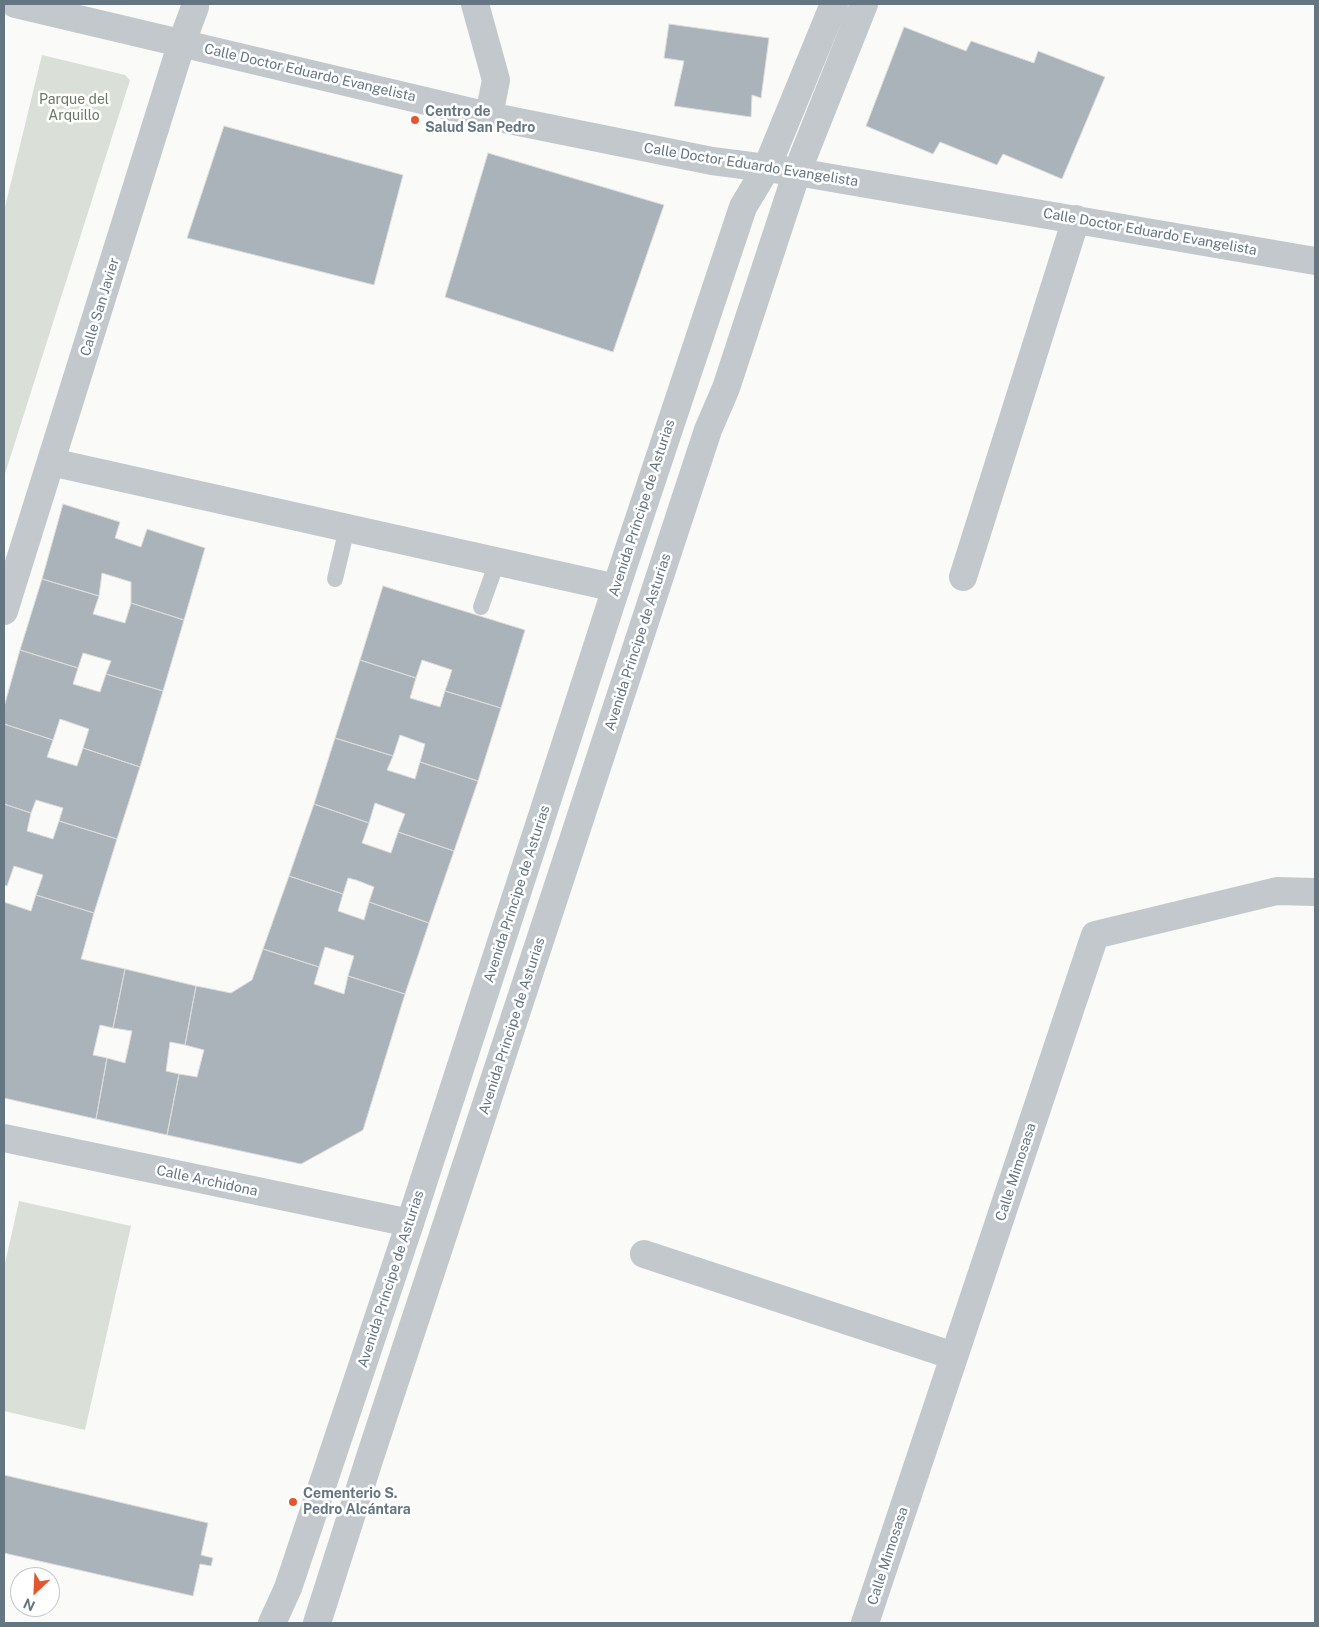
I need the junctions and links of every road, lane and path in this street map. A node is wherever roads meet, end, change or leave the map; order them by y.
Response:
1 (16, 4) edge
2 (195, 4) edge
3 (475, 4) edge
4 (834, 4) edge
5 (864, 4) edge
6 (182, 42) junction
7 (489, 116) junction
8 (767, 167) junction
9 (797, 172) junction
10 (1076, 219) junction
11 (1315, 261) edge
12 (51, 462) junction
13 (347, 528) junction
14 (497, 562) junction
15 (963, 577) dead end
16 (335, 578) dead end
17 (616, 588) junction
18 (481, 607) dead end
19 (4, 611) edge
20 (1315, 892) edge
21 (4, 1138) edge
22 (410, 1224) junction
23 (644, 1254) dead end
24 (954, 1356) junction
25 (272, 1623) edge
26 (317, 1623) edge
27 (865, 1623) edge

1 - 6 street, Calle Doctor Eduardo Evangelista
2 - 6 street, Calle San Javier
3 - 7 street
4 - 8 street, Avenida Príncipe de Asturias
5 - 9 street
6 - 7 street, Calle Doctor Eduardo Evangelista
6 - 12 street, Calle San Javier
7 - 8 street, Calle Doctor Eduardo Evangelista
8 - 9 street, Calle Doctor Eduardo Evangelista
8 - 17 street, Avenida Príncipe de Asturias
9 - 10 street, Calle Doctor Eduardo Evangelista
9 - 26 street, Avenida Principe de Asturias
10 - 11 street, Calle Doctor Eduardo Evangelista
10 - 15 street
12 - 13 street
12 - 19 street, Calle San Javier
13 - 14 street
13 - 16 lane
14 - 17 street
14 - 18 lane
17 - 22 street, Avenida Príncipe de Asturias
20 - 24 street, Calle Mimosasa
21 - 22 street, Calle Archidona
22 - 25 street, Avenida Príncipe de Asturias
23 - 24 street
24 - 27 street, Calle Mimosasa

